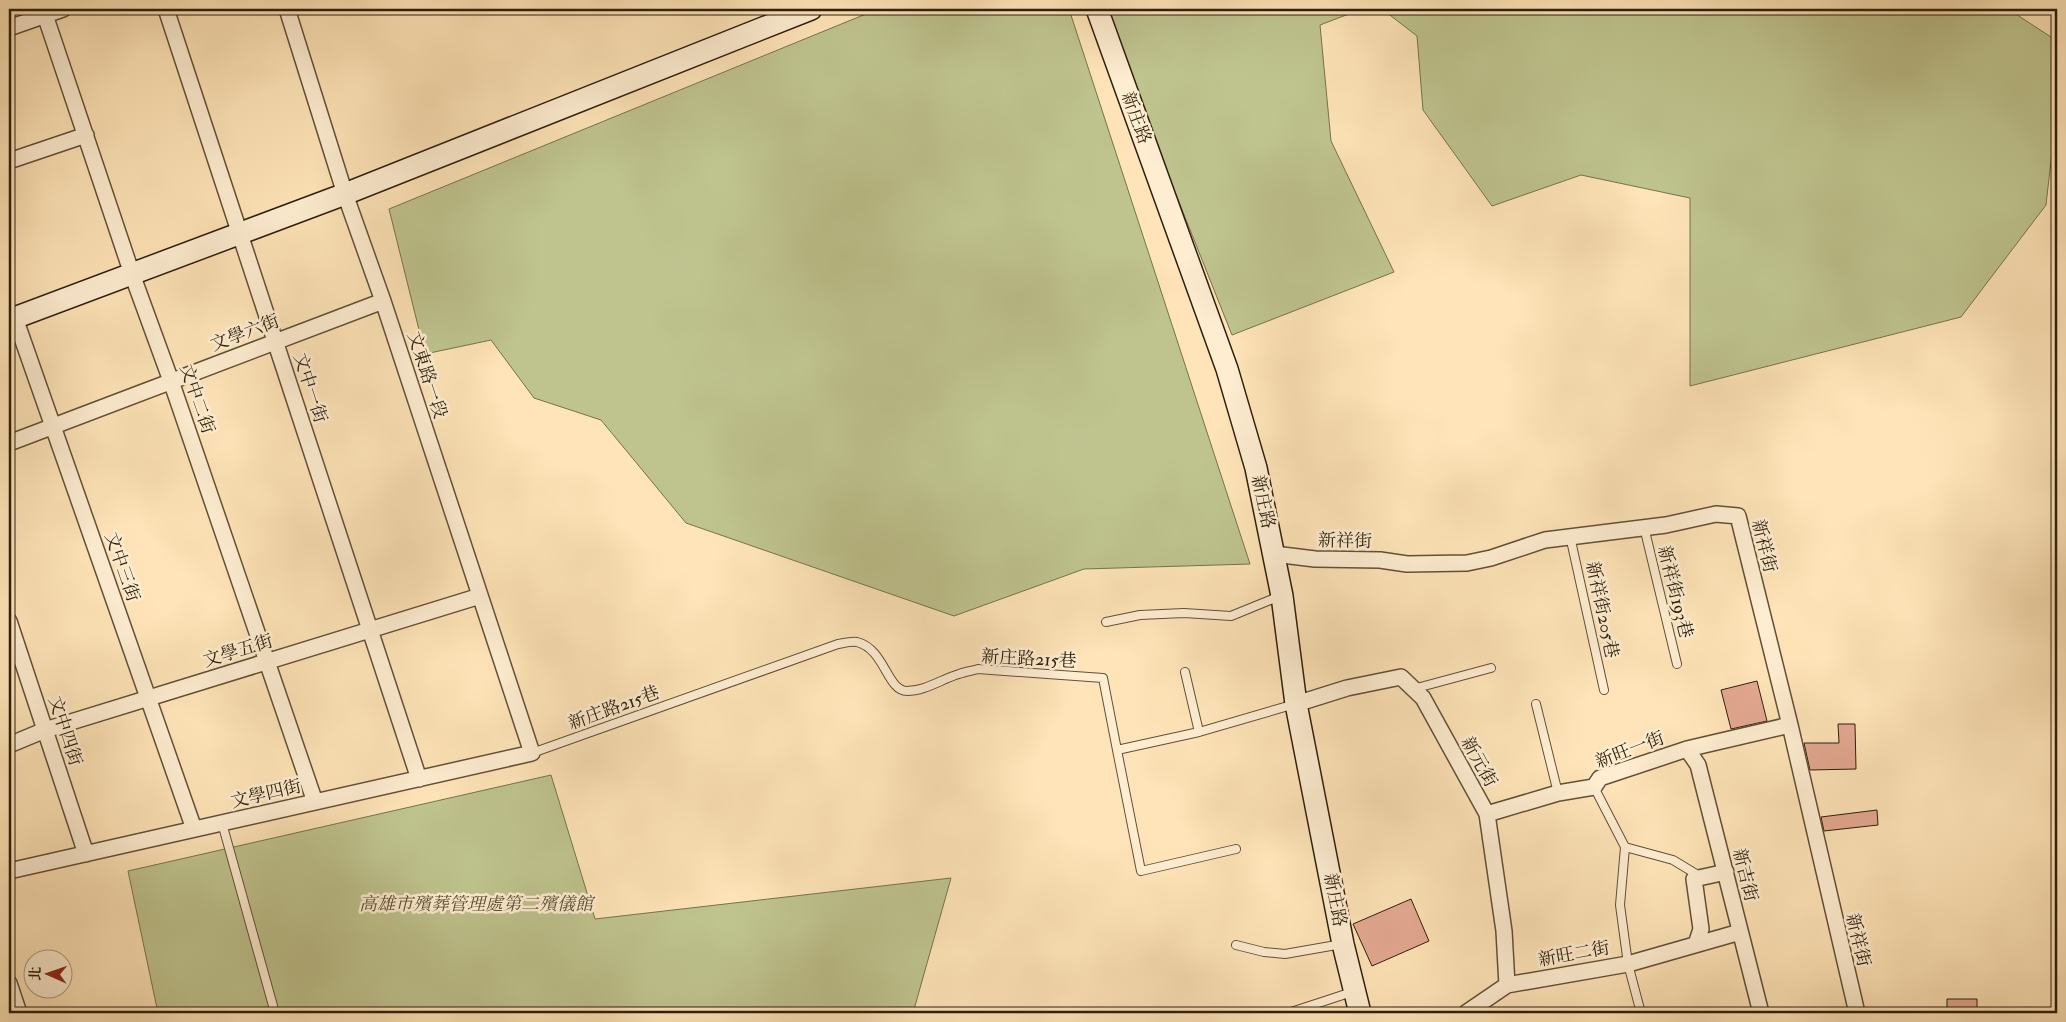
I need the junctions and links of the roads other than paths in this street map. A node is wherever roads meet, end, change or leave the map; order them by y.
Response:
1 (63, 9) edge
2 (166, 9) edge
3 (287, 9) edge
4 (812, 9) edge
5 (1097, 9) edge
6 (44, 12) edge
7 (9, 28) edge
8 (86, 135) junction
9 (9, 161) edge
10 (345, 194) junction
11 (238, 234) junction
12 (132, 274) junction
13 (383, 301) junction
14 (12, 319) edge
15 (275, 342) junction
16 (171, 381) junction
17 (53, 426) junction
18 (9, 443) edge
19 (1644, 527) junction
20 (1570, 536) junction
21 (1274, 554) junction
22 (480, 596) junction
23 (1282, 596) junction
24 (9, 621) edge
25 (1106, 622) dead end
26 (370, 630) junction
27 (267, 662) junction
28 (1677, 664) dead end
29 (1491, 668) dead end
30 (1185, 672) dead end
31 (1413, 689) junction
32 (1604, 690) dead end
33 (148, 698) junction
34 (1296, 704) junction
35 (1536, 704) dead end
36 (1790, 725) junction
37 (45, 730) junction
38 (1199, 732) junction
39 (9, 745) edge
40 (1687, 748) junction
41 (1117, 750) junction
42 (532, 753) junction
43 (419, 779) junction
44 (1594, 787) junction
45 (1558, 793) junction
46 (315, 802) junction
47 (1487, 814) junction
48 (222, 823) junction
49 (194, 829) junction
50 (1625, 847) junction
51 (1236, 849) dead end
52 (86, 854) junction
53 (9, 871) edge
54 (1726, 872) junction
55 (1701, 877) junction
56 (1740, 932) junction
57 (1343, 944) junction
58 (1696, 944) junction
59 (1236, 945) dead end
60 (1628, 964) junction
61 (9, 983) edge
62 (1507, 984) junction
63 (1355, 991) junction
64 (19, 1013) edge
65 (275, 1013) edge
66 (1288, 1013) edge
67 (1360, 1013) edge
68 (1466, 1013) edge
69 (1642, 1013) edge
70 (1761, 1013) edge
71 (1856, 1013) edge

1 - 6 street
2 - 11 street, 文中一街
3 - 10 street, 文東路一段
4 - 10 street
5 - 21 street, 新庄路
6 - 7 street
6 - 8 street, 文中二街
8 - 9 street
8 - 12 street, 文中二街
10 - 11 street
10 - 13 street, 文東路一段
11 - 12 street
11 - 15 street, 文中一街
12 - 14 street
12 - 16 street, 文中二街
13 - 15 street, 文學六街
13 - 22 street, 文東路一段
14 - 17 street, 文中三街
15 - 16 street, 文學六街
15 - 26 street, 文中一街
16 - 17 street, 文學六街
16 - 27 street, 文中二街
17 - 18 street, 文學六街
17 - 33 street, 文中三街
19 - 20 street, 新祥街
19 - 28 lane, 新祥街193巷
19 - 36 street, 新祥街
20 - 21 street, 新祥街
20 - 32 lane, 新祥街205巷
21 - 23 street, 新庄路
22 - 26 street, 文學五街
22 - 42 street, 文東路一段
23 - 25 lane
23 - 34 street, 新庄路
24 - 37 street, 文中四街
26 - 27 street, 文學五街
26 - 43 street, 文中一街
27 - 33 street, 文學五街
27 - 46 street, 文中二街
29 - 31 lane
30 - 38 lane
31 - 34 street, 新元街
31 - 47 street, 新元街
33 - 37 street, 文學五街
33 - 49 street, 文中三街
34 - 38 lane
34 - 57 street, 新庄路
35 - 45 lane
36 - 40 street, 新旺一街
36 - 71 street, 新祥街
37 - 39 street, 文學五街
37 - 52 street, 文中四街
38 - 41 lane
40 - 44 street, 新旺一街
40 - 54 street, 新吉街
41 - 42 lane, 新庄路215巷
41 - 51 lane
42 - 43 street, 文學四街
43 - 46 street, 文學四街
44 - 45 street, 新旺一街
44 - 50 lane
45 - 47 street, 新旺一街
46 - 48 street, 文學四街
47 - 62 street, 新元街
48 - 49 street, 文學四街
48 - 65 lane
49 - 52 street, 文學四街
50 - 55 lane
50 - 60 lane
52 - 53 street, 文學四街
54 - 55 street
54 - 56 street, 新吉街
55 - 58 street
56 - 58 street, 新旺二街
56 - 70 street, 新吉街
57 - 59 lane
57 - 63 street, 新庄路
58 - 60 street, 新旺二街
60 - 62 street, 新旺二街
60 - 69 lane
61 - 64 street
62 - 68 street, 新旺二街
63 - 66 lane
63 - 67 street, 新庄路

